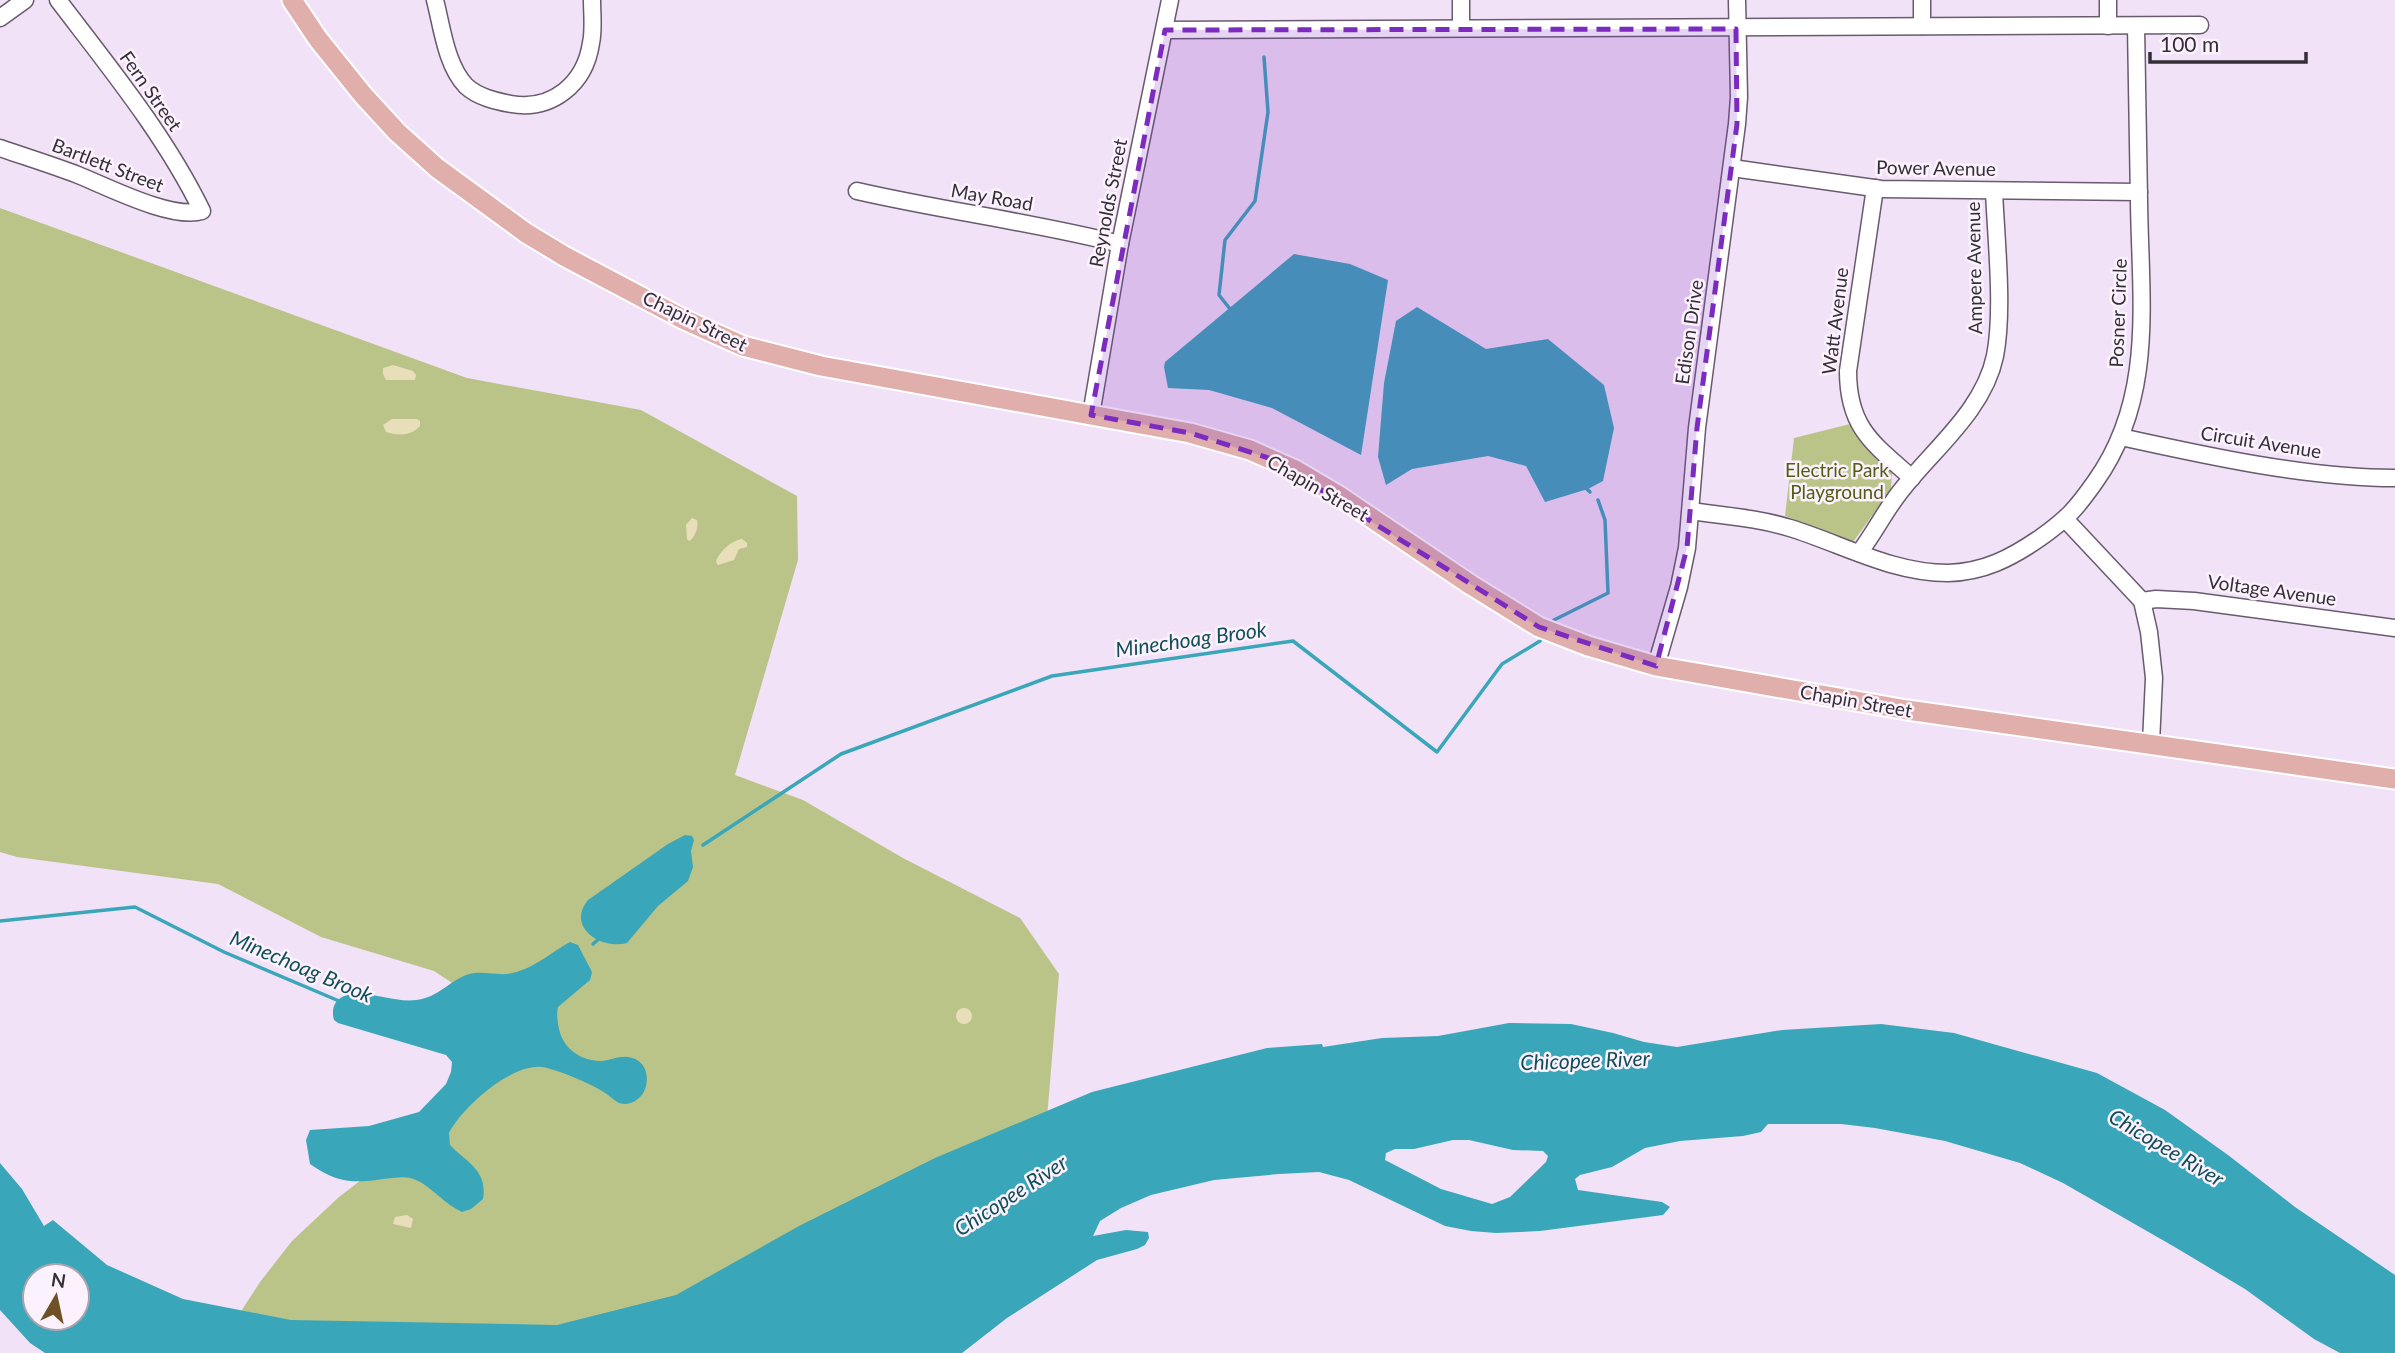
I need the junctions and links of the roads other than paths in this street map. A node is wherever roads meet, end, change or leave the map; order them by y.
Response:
1 (25, 0) edge
2 (58, 0) edge
3 (292, 0) edge
4 (435, 0) edge
5 (592, 0) edge
6 (1170, 0) edge
7 (1461, 0) edge
8 (1737, 0) edge
9 (1922, 0) edge
10 (2109, 0) edge
11 (0, 18) edge
12 (2200, 25) dead end
13 (1922, 26) junction
14 (2108, 26) junction
15 (2136, 26) junction
16 (1461, 27) junction
17 (1736, 29) junction
18 (1165, 30) junction
19 (0, 148) edge
20 (1732, 168) junction
21 (1875, 188) junction
22 (857, 191) dead end
23 (1994, 191) junction
24 (2139, 192) junction
25 (202, 211) joint
26 (1120, 244) junction
27 (1091, 415) junction
28 (2121, 437) junction
29 (1912, 478) junction
30 (2395, 478) edge
31 (1691, 511) junction
32 (2066, 520) junction
33 (1859, 553) junction
34 (2142, 601) junction
35 (2395, 628) edge
36 (1656, 666) junction
37 (2151, 743) junction
38 (2395, 779) edge

1 - 11 street
2 - 25 street, Fern Street
3 - 27 main road, Chapin Street
4 - 5 street
6 - 18 street, Reynolds Street
7 - 16 street
8 - 17 street, Edison Drive
9 - 13 street
10 - 14 street
12 - 15 street
13 - 14 street
13 - 17 street
14 - 15 street
15 - 24 street, Posner Circle
16 - 17 street
16 - 18 street
17 - 20 street, Edison Drive
18 - 26 street, Reynolds Street
19 - 25 street, Bartlett Street
20 - 21 street, Power Avenue
20 - 31 street, Edison Drive
21 - 23 street, Power Avenue
21 - 29 street, Watt Avenue
22 - 26 street, May Road
23 - 24 street, Power Avenue
23 - 29 street, Ampere Avenue
24 - 28 street, Posner Circle
26 - 27 street, Reynolds Street
27 - 36 main road, Chapin Street
28 - 30 street, Circuit Avenue
28 - 32 street, Posner Circle
29 - 33 street, Ampere Avenue
31 - 33 street, Posner Circle
31 - 36 street, Edison Drive
32 - 33 street, Posner Circle
32 - 34 street
34 - 35 street, Voltage Avenue
34 - 37 street
36 - 37 main road, Chapin Street
37 - 38 main road, Chapin Street

